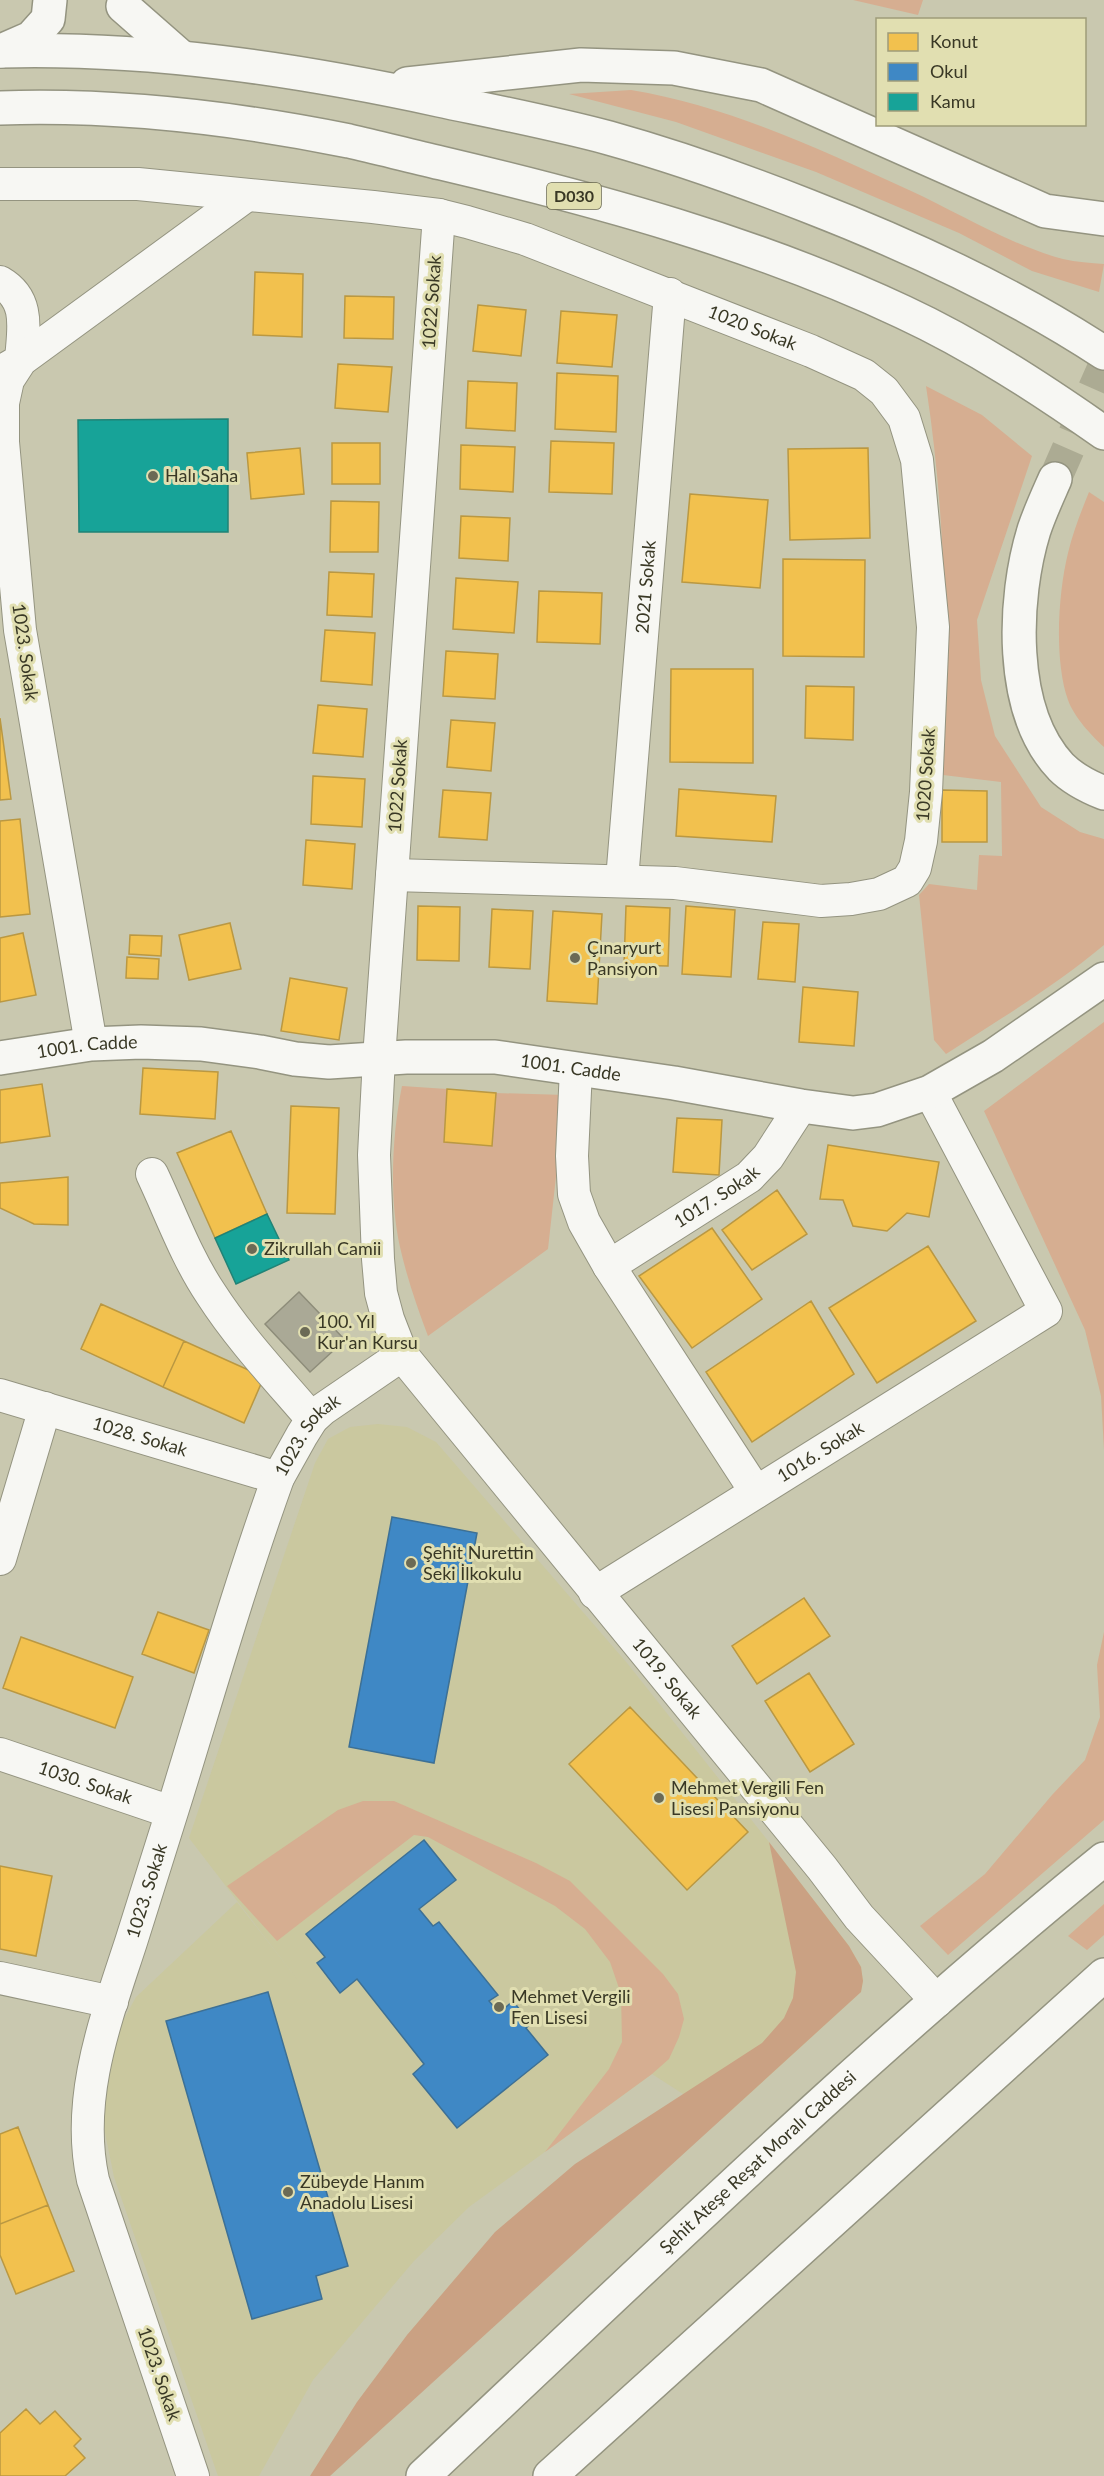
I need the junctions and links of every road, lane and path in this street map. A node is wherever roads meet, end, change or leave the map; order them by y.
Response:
1 (50, 0) edge
2 (123, 2) edge
3 (0, 51) edge
4 (182, 57) junction
5 (377, 87) junction
6 (0, 108) edge
7 (0, 184) edge
8 (247, 195) junction
9 (439, 215) junction
10 (1104, 219) edge
11 (0, 282) edge
12 (670, 294) junction
13 (1104, 353) edge
14 (10, 366) edge
15 (1104, 433) edge
16 (1055, 478) tunnel mouth
17 (1104, 793) edge
18 (392, 875) junction
19 (621, 880) junction
20 (1104, 979) edge
21 (91, 1044) junction
22 (0, 1058) edge
23 (379, 1058) junction
24 (576, 1069) junction
25 (930, 1092) junction
26 (801, 1106) junction
27 (152, 1174) dead end
28 (609, 1266) junction
29 (402, 1355) junction
30 (0, 1395) edge
31 (45, 1408) junction
32 (312, 1419) junction
33 (278, 1478) junction
34 (756, 1492) junction
35 (0, 1559) edge
36 (595, 1593) junction
37 (0, 1754) edge
38 (171, 1812) junction
39 (1104, 1859) edge
40 (1104, 1975) edge
41 (0, 1978) edge
42 (937, 2001) junction
43 (112, 2002) junction
44 (194, 2476) edge
45 (423, 2476) edge
46 (550, 2476) edge

1 - 3 main road
2 - 4 main road
3 - 4 main road
4 - 5 main road
5 - 10 main road
5 - 13 main road
6 - 15 main road, D030
7 - 8 street, 1020 Sokak
8 - 9 street, 1020 Sokak
8 - 14 street, 1023. Sokak
9 - 12 street, 1020 Sokak
9 - 18 street, 1022 Sokak
11 - 14 street
12 - 19 street, 2021 Sokak
12 - 19 street, 1020 Sokak
14 - 21 street, 1023. Sokak
16 - 17 main road
18 - 19 street, 1020 Sokak
18 - 23 street, 1022 Sokak
20 - 25 main road, 1001. Cadde
21 - 22 main road, 1001. Cadde
21 - 23 main road, 1001. Cadde
23 - 24 main road, 1001. Cadde
23 - 29 street, 1022 Sokak
24 - 26 main road, 1001. Cadde
24 - 28 street
25 - 26 main road, 1001. Cadde
25 - 34 street, 1016. Sokak
26 - 28 street, 1017. Sokak
27 - 32 street
28 - 34 street
29 - 32 street, 1023. Sokak
29 - 36 street, 1019. Sokak
30 - 31 street, 1028. Sokak
31 - 33 street, 1028. Sokak
31 - 35 street
32 - 33 street, 1023. Sokak
33 - 38 street, 1023. Sokak
34 - 36 street, 1016. Sokak
36 - 42 street, 1019. Sokak
37 - 38 street, 1030. Sokak
38 - 43 street, 1023. Sokak
39 - 42 main road, Şehit Ateşe Reşat Moralı Caddesi
40 - 46 main road
41 - 43 street
42 - 45 main road, Şehit Ateşe Reşat Moralı Caddesi
43 - 44 street, 1023. Sokak

